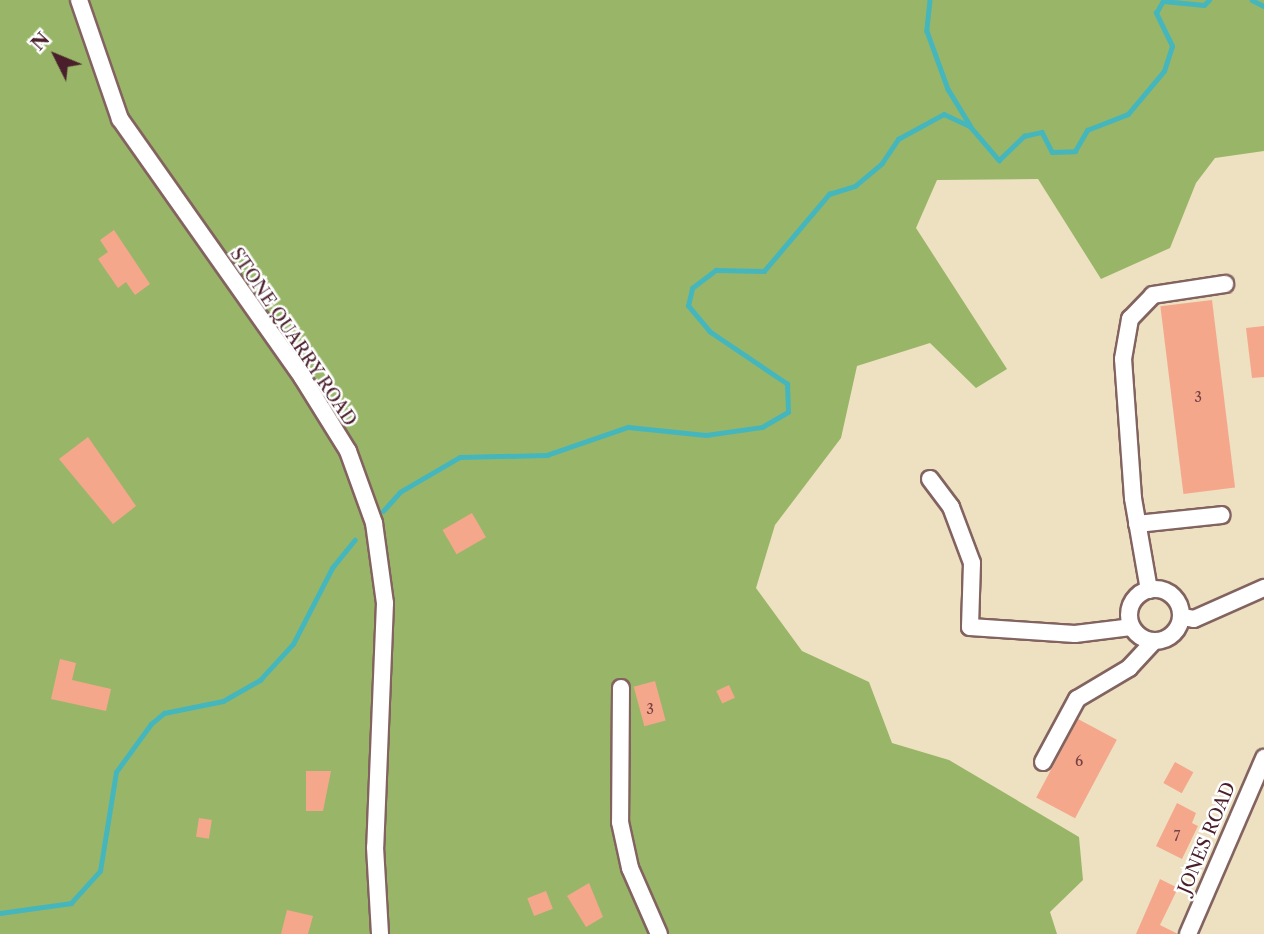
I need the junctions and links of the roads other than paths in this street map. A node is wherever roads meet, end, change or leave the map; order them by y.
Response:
1 (79, 0) edge
2 (1225, 284) dead end
3 (930, 479) dead end
4 (1222, 515) dead end
5 (1138, 524) junction
6 (1264, 588) edge
7 (1149, 590) junction
8 (1182, 617) junction
9 (1131, 627) junction
10 (1153, 642) junction
11 (621, 688) dead end
12 (1264, 758) edge
13 (1042, 762) dead end
14 (380, 934) edge
15 (659, 934) edge
16 (1188, 934) edge

1 - 14 street, STONE QUARRY ROAD
2 - 5 street
3 - 9 street
4 - 5 street
5 - 7 street
6 - 8 street
7 - 8 street
7 - 9 street
8 - 10 street
9 - 10 street
10 - 13 street
11 - 15 street
12 - 16 street, JONES ROAD

